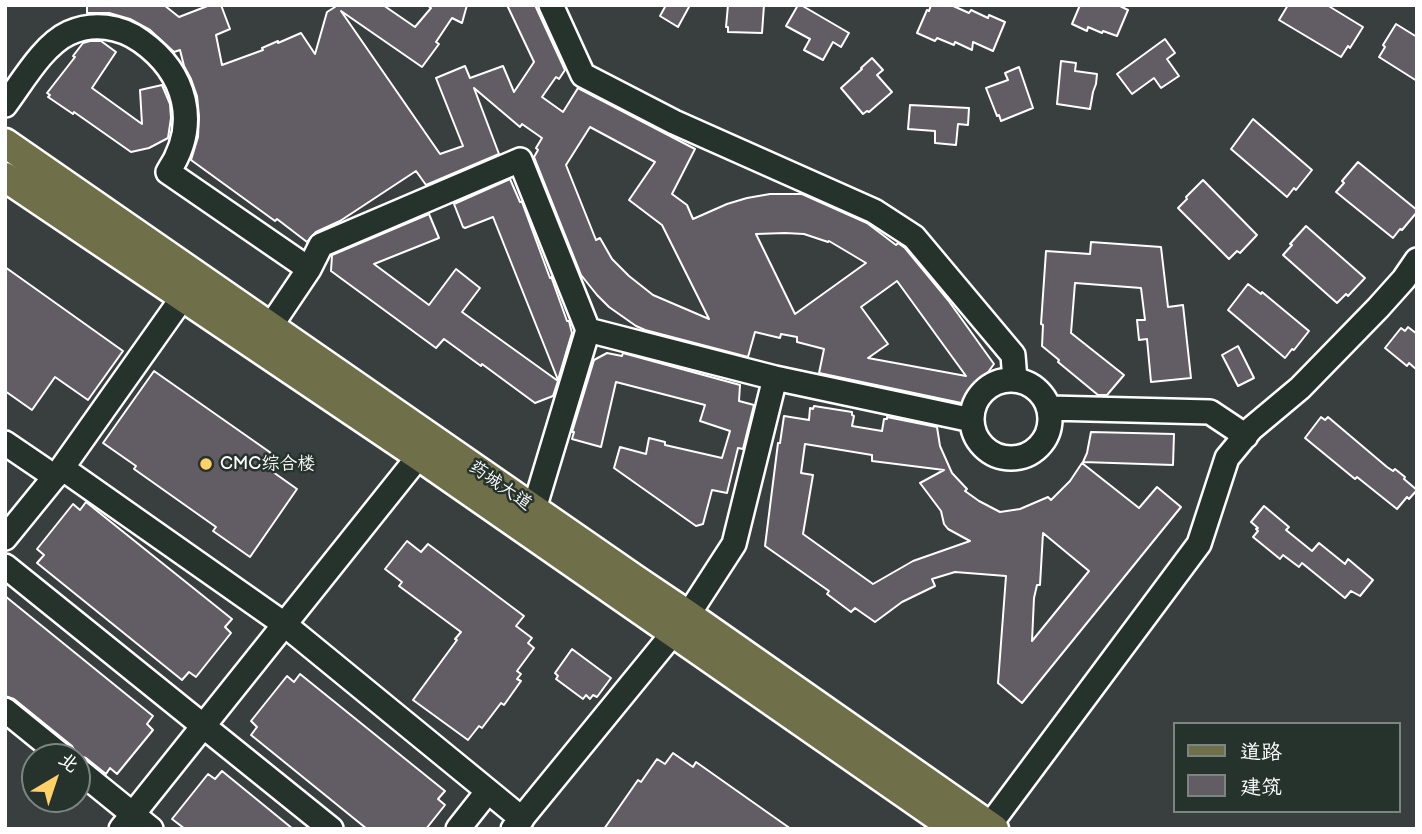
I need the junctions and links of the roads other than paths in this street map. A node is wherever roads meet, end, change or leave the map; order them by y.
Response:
1 (551, 5) edge
2 (99, 16) edge
3 (5, 105) edge
4 (5, 143) edge
5 (5, 177) edge
6 (1417, 260) edge
7 (309, 269) junction
8 (183, 297) junction
9 (270, 327) junction
10 (588, 330) junction
11 (775, 378) junction
12 (1015, 380) junction
13 (1049, 408) junction
14 (972, 420) junction
15 (1246, 436) junction
16 (5, 443) edge
17 (419, 456) junction
18 (59, 473) junction
19 (534, 509) junction
20 (5, 538) edge
21 (5, 566) edge
22 (285, 624) junction
23 (681, 624) junction
24 (5, 710) edge
25 (203, 725) junction
26 (46, 743) edge
27 (91, 784) edge
28 (488, 791) junction
29 (127, 821) edge
30 (517, 824) edge
31 (991, 827) edge
32 (151, 829) edge
33 (331, 829) edge
34 (457, 829) edge
35 (956, 829) edge

1 - 12 street
2 - 3 street
2 - 7 street
4 - 9 main road, 药城大道
5 - 8 main road, 药城大道
6 - 15 street
7 - 9 street
7 - 10 street
8 - 17 main road, 药城大道
8 - 18 street
9 - 19 main road, 药城大道
10 - 11 street
10 - 19 street
11 - 14 street
11 - 23 street
12 - 13 street
12 - 14 street
13 - 14 street
13 - 15 street
15 - 31 street
16 - 18 street
17 - 22 street
17 - 23 main road, 药城大道
18 - 20 street
18 - 22 street
19 - 23 main road, 药城大道
21 - 25 street
22 - 25 street
22 - 28 street
23 - 30 street
23 - 31 main road, 药城大道
23 - 35 main road, 药城大道
24 - 26 street
25 - 29 street
25 - 33 street
27 - 29 street
28 - 30 street
28 - 34 street
29 - 32 street

